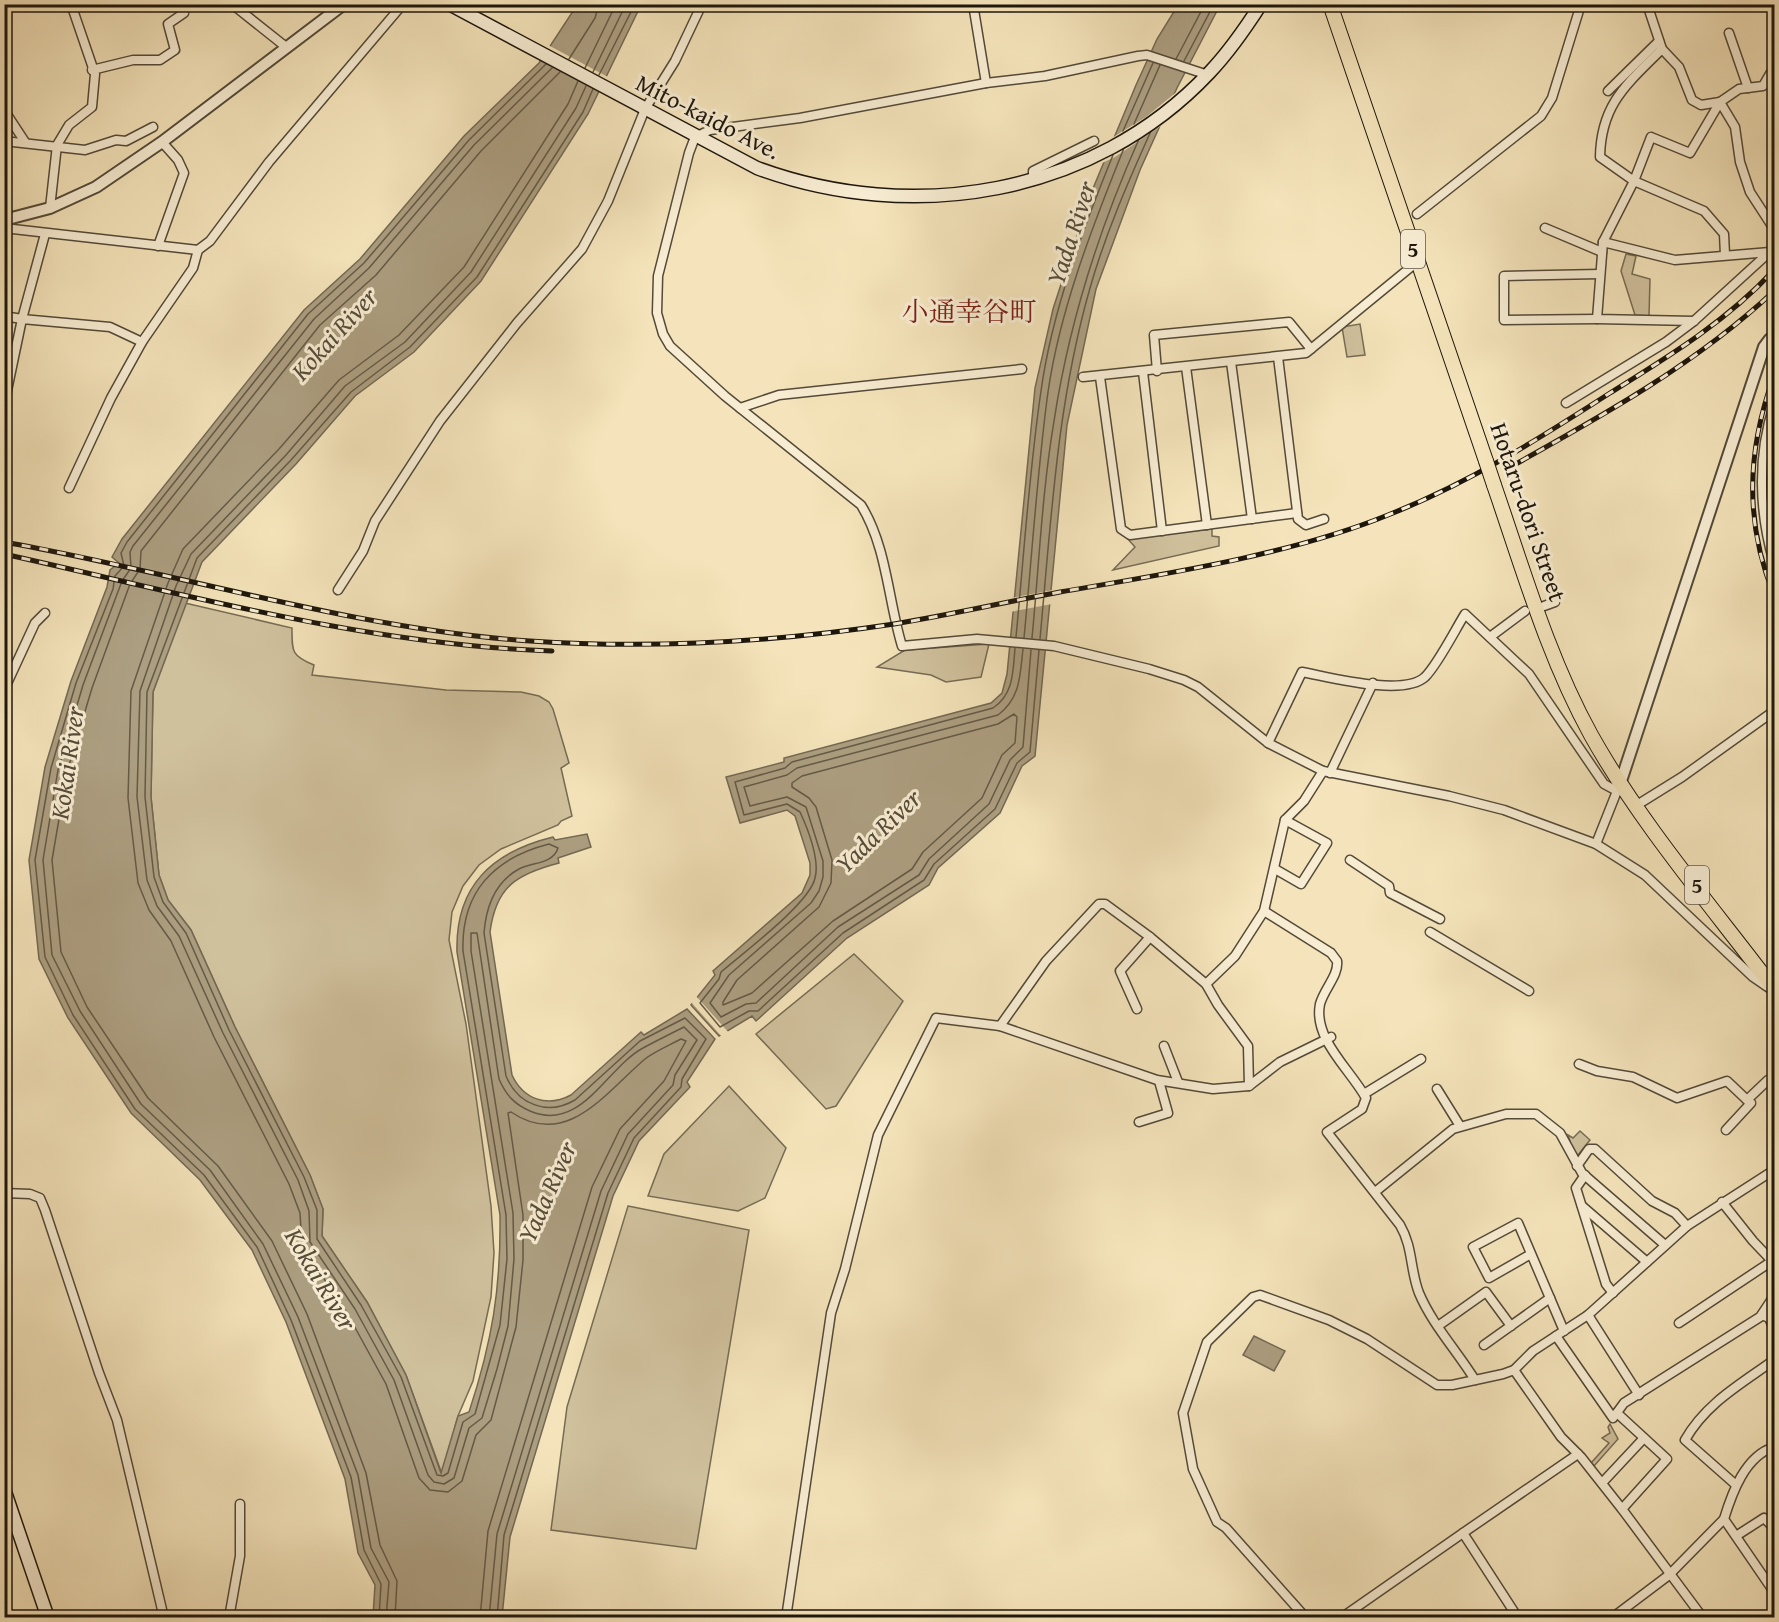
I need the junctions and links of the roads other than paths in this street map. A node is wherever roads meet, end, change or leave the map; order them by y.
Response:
1 (71, 4) edge
2 (232, 4) edge
3 (344, 4) edge
4 (403, 4) edge
5 (449, 4) edge
6 (702, 4) edge
7 (973, 4) edge
8 (1262, 4) edge
9 (1330, 4) edge
10 (1581, 4) edge
11 (1647, 4) edge
12 (184, 13) dead end
13 (1729, 33) dead end
14 (1660, 45) junction
15 (286, 47) junction
16 (1774, 67) edge
17 (92, 70) junction
18 (1208, 75) junction
19 (986, 83) junction
20 (1748, 88) junction
21 (1608, 91) dead end
22 (1720, 102) junction
23 (645, 109) junction
24 (4, 110) edge
25 (153, 128) dead end
26 (695, 137) junction
27 (4, 141) edge
28 (1094, 141) dead end
29 (25, 142) junction
30 (162, 142) junction
31 (57, 145) junction
32 (1033, 181) junction
33 (1634, 181) junction
34 (50, 208) junction
35 (1418, 213) dead end
36 (4, 220) edge
37 (4, 228) edge
38 (1545, 228) dead end
39 (1774, 229) edge
40 (45, 234) junction
41 (158, 246) junction
42 (1602, 247) junction
43 (198, 250) junction
44 (1772, 250) edge
45 (1725, 255) junction
46 (1418, 262) junction
47 (1600, 274) junction
48 (4, 316) edge
49 (22, 319) junction
50 (1597, 319) junction
51 (1694, 321) junction
52 (1774, 338) edge
53 (142, 342) junction
54 (1311, 349) junction
55 (1278, 357) junction
56 (1231, 362) junction
57 (1186, 368) junction
58 (1022, 369) dead end
59 (1157, 370) junction
60 (1143, 372) junction
61 (1083, 377) dead end
62 (1100, 377) junction
63 (1566, 403) dead end
64 (4, 405) edge
65 (1774, 407) edge
66 (740, 408) junction
67 (69, 489) dead end
68 (1297, 513) junction
69 (1252, 519) junction
70 (1324, 519) dead end
71 (1207, 525) junction
72 (1162, 531) junction
73 (1774, 563) edge
74 (338, 590) dead end
75 (1555, 602) dead end
76 (1544, 606) dead end
77 (1525, 611) dead end
78 (45, 613) dead end
79 (1490, 637) junction
80 (1372, 683) junction
81 (4, 690) edge
82 (1774, 711) edge
83 (1268, 742) junction
84 (1326, 772) junction
85 (1619, 786) junction
86 (1637, 805) junction
87 (1285, 820) junction
88 (1596, 844) junction
89 (1350, 860) dead end
90 (1275, 869) junction
91 (1264, 911) junction
92 (1440, 919) dead end
93 (1430, 932) dead end
94 (1150, 937) junction
95 (1206, 984) junction
96 (1774, 990) edge
97 (1529, 991) dead end
98 (1137, 1009) dead end
99 (1000, 1026) junction
100 (1328, 1038) junction
101 (1164, 1046) dead end
102 (1421, 1059) dead end
103 (1579, 1064) dead end
104 (1160, 1080) junction
105 (1178, 1083) junction
106 (1249, 1086) junction
107 (1774, 1086) edge
108 (1437, 1089) dead end
109 (1364, 1094) junction
110 (1747, 1100) junction
111 (1139, 1122) dead end
112 (1460, 1126) junction
113 (1726, 1130) dead end
114 (1577, 1166) junction
115 (1774, 1170) edge
116 (1584, 1175) junction
117 (1375, 1192) junction
118 (4, 1193) edge
119 (1722, 1202) junction
120 (1582, 1206) junction
121 (1687, 1226) junction
122 (1665, 1245) junction
123 (1531, 1254) junction
124 (1647, 1262) junction
125 (1773, 1262) edge
126 (1613, 1293) junction
127 (1774, 1296) edge
128 (1550, 1298) junction
129 (1588, 1315) junction
130 (1762, 1315) junction
131 (1679, 1323) dead end
132 (1438, 1326) junction
133 (1511, 1326) junction
134 (1774, 1329) edge
135 (1560, 1333) junction
136 (1484, 1345) dead end
137 (1774, 1360) edge
138 (1514, 1370) junction
139 (1474, 1380) junction
140 (1639, 1395) junction
141 (1617, 1413) junction
142 (1644, 1438) junction
143 (1774, 1447) edge
144 (1578, 1454) junction
145 (1602, 1483) junction
146 (1736, 1485) junction
147 (4, 1489) edge
148 (240, 1504) dead end
149 (1622, 1509) junction
150 (1724, 1519) junction
151 (1774, 1528) edge
152 (1463, 1533) junction
153 (1736, 1536) junction
154 (1669, 1575) junction
155 (1774, 1592) edge
156 (48, 1617) edge
157 (164, 1617) edge
158 (230, 1617) edge
159 (786, 1617) edge
160 (1306, 1617) edge
161 (1341, 1617) edge
162 (1518, 1617) edge
163 (1612, 1617) edge
164 (1702, 1617) edge

1 - 17 street
2 - 15 street
3 - 15 street
4 - 43 street
5 - 23 main road, Mito-kaido Ave.
6 - 23 street
7 - 19 street
8 - 18 main road, Mito-kaido Ave.
9 - 46 main road, Hotaru-dori Street / 5
10 - 35 street
11 - 14 street
12 - 17 street
13 - 20 street
14 - 21 street
14 - 22 street
14 - 33 street
15 - 30 street
16 - 20 street
17 - 31 street
18 - 19 street
18 - 32 main road, Mito-kaido Ave.
19 - 26 street
20 - 22 street
22 - 33 street
22 - 39 street
23 - 26 main road, Mito-kaido Ave.
23 - 74 street
24 - 29 street
25 - 31 street
26 - 32 main road, Mito-kaido Ave.
26 - 66 street
27 - 29 street
28 - 32 street
29 - 31 street
30 - 34 street
30 - 41 street
31 - 34 street
33 - 42 street
33 - 45 street
34 - 36 street
37 - 40 street
38 - 42 street
40 - 41 street
40 - 49 street
41 - 43 street
42 - 45 street
42 - 47 street
43 - 53 street
44 - 45 street
44 - 51 street
46 - 54 street
46 - 85 main road, Hotaru-dori Street / 5, bridge
47 - 50 street
47 - 50 street
48 - 49 street
49 - 53 street
49 - 64 street
50 - 51 street
51 - 63 street
52 - 85 street
53 - 67 street
54 - 55 street
54 - 59 street
55 - 56 street
55 - 68 street
56 - 57 street
56 - 69 street
57 - 59 street
57 - 71 street
58 - 66 street
59 - 60 street
60 - 62 street
60 - 72 street
61 - 62 street
62 - 72 street
65 - 73 street
66 - 83 street
68 - 69 street
68 - 70 street
69 - 71 street
71 - 72 street
75 - 76 street
77 - 79 street
78 - 81 street
79 - 80 street
79 - 85 street
80 - 83 street
80 - 84 street
82 - 86 street
83 - 84 street
84 - 87 street
84 - 88 street
85 - 86 main road, Hotaru-dori Street / 5
85 - 88 street
86 - 96 main road, Hotaru-dori Street / 5
87 - 90 street
87 - 90 street
88 - 96 street
89 - 92 street
90 - 91 street
91 - 95 street
91 - 100 street
93 - 97 street
94 - 95 street
94 - 98 street
94 - 99 street
95 - 106 street
99 - 104 street
99 - 159 street
100 - 106 street
100 - 109 street
101 - 105 street
102 - 109 street
103 - 110 street
104 - 105 street
104 - 111 street
105 - 106 street
107 - 110 street
108 - 112 street
109 - 117 street
110 - 113 street
112 - 114 street
112 - 117 street
114 - 116 street
114 - 121 street
115 - 119 street
116 - 120 street
116 - 122 street
117 - 132 street
118 - 157 street
119 - 121 street
119 - 125 street
120 - 124 street
120 - 126 street
121 - 122 street
122 - 124 street
123 - 123 street
123 - 128 street
124 - 126 street
125 - 131 street
126 - 129 street
127 - 130 street
128 - 133 street
128 - 135 street
129 - 135 street
129 - 140 street
130 - 134 street
130 - 140 street
132 - 133 street
132 - 139 street
133 - 136 street
135 - 138 street
135 - 141 street
137 - 146 street
138 - 139 street
138 - 144 street
139 - 160 street
140 - 141 street
141 - 142 street
142 - 145 street
142 - 149 street
143 - 146 street
144 - 145 street
144 - 152 street
145 - 149 street
146 - 150 street
147 - 156 main road
148 - 158 street
149 - 154 street
150 - 153 street
150 - 154 street
151 - 153 street
152 - 161 street
152 - 162 street
153 - 155 street
154 - 163 street
154 - 164 street

